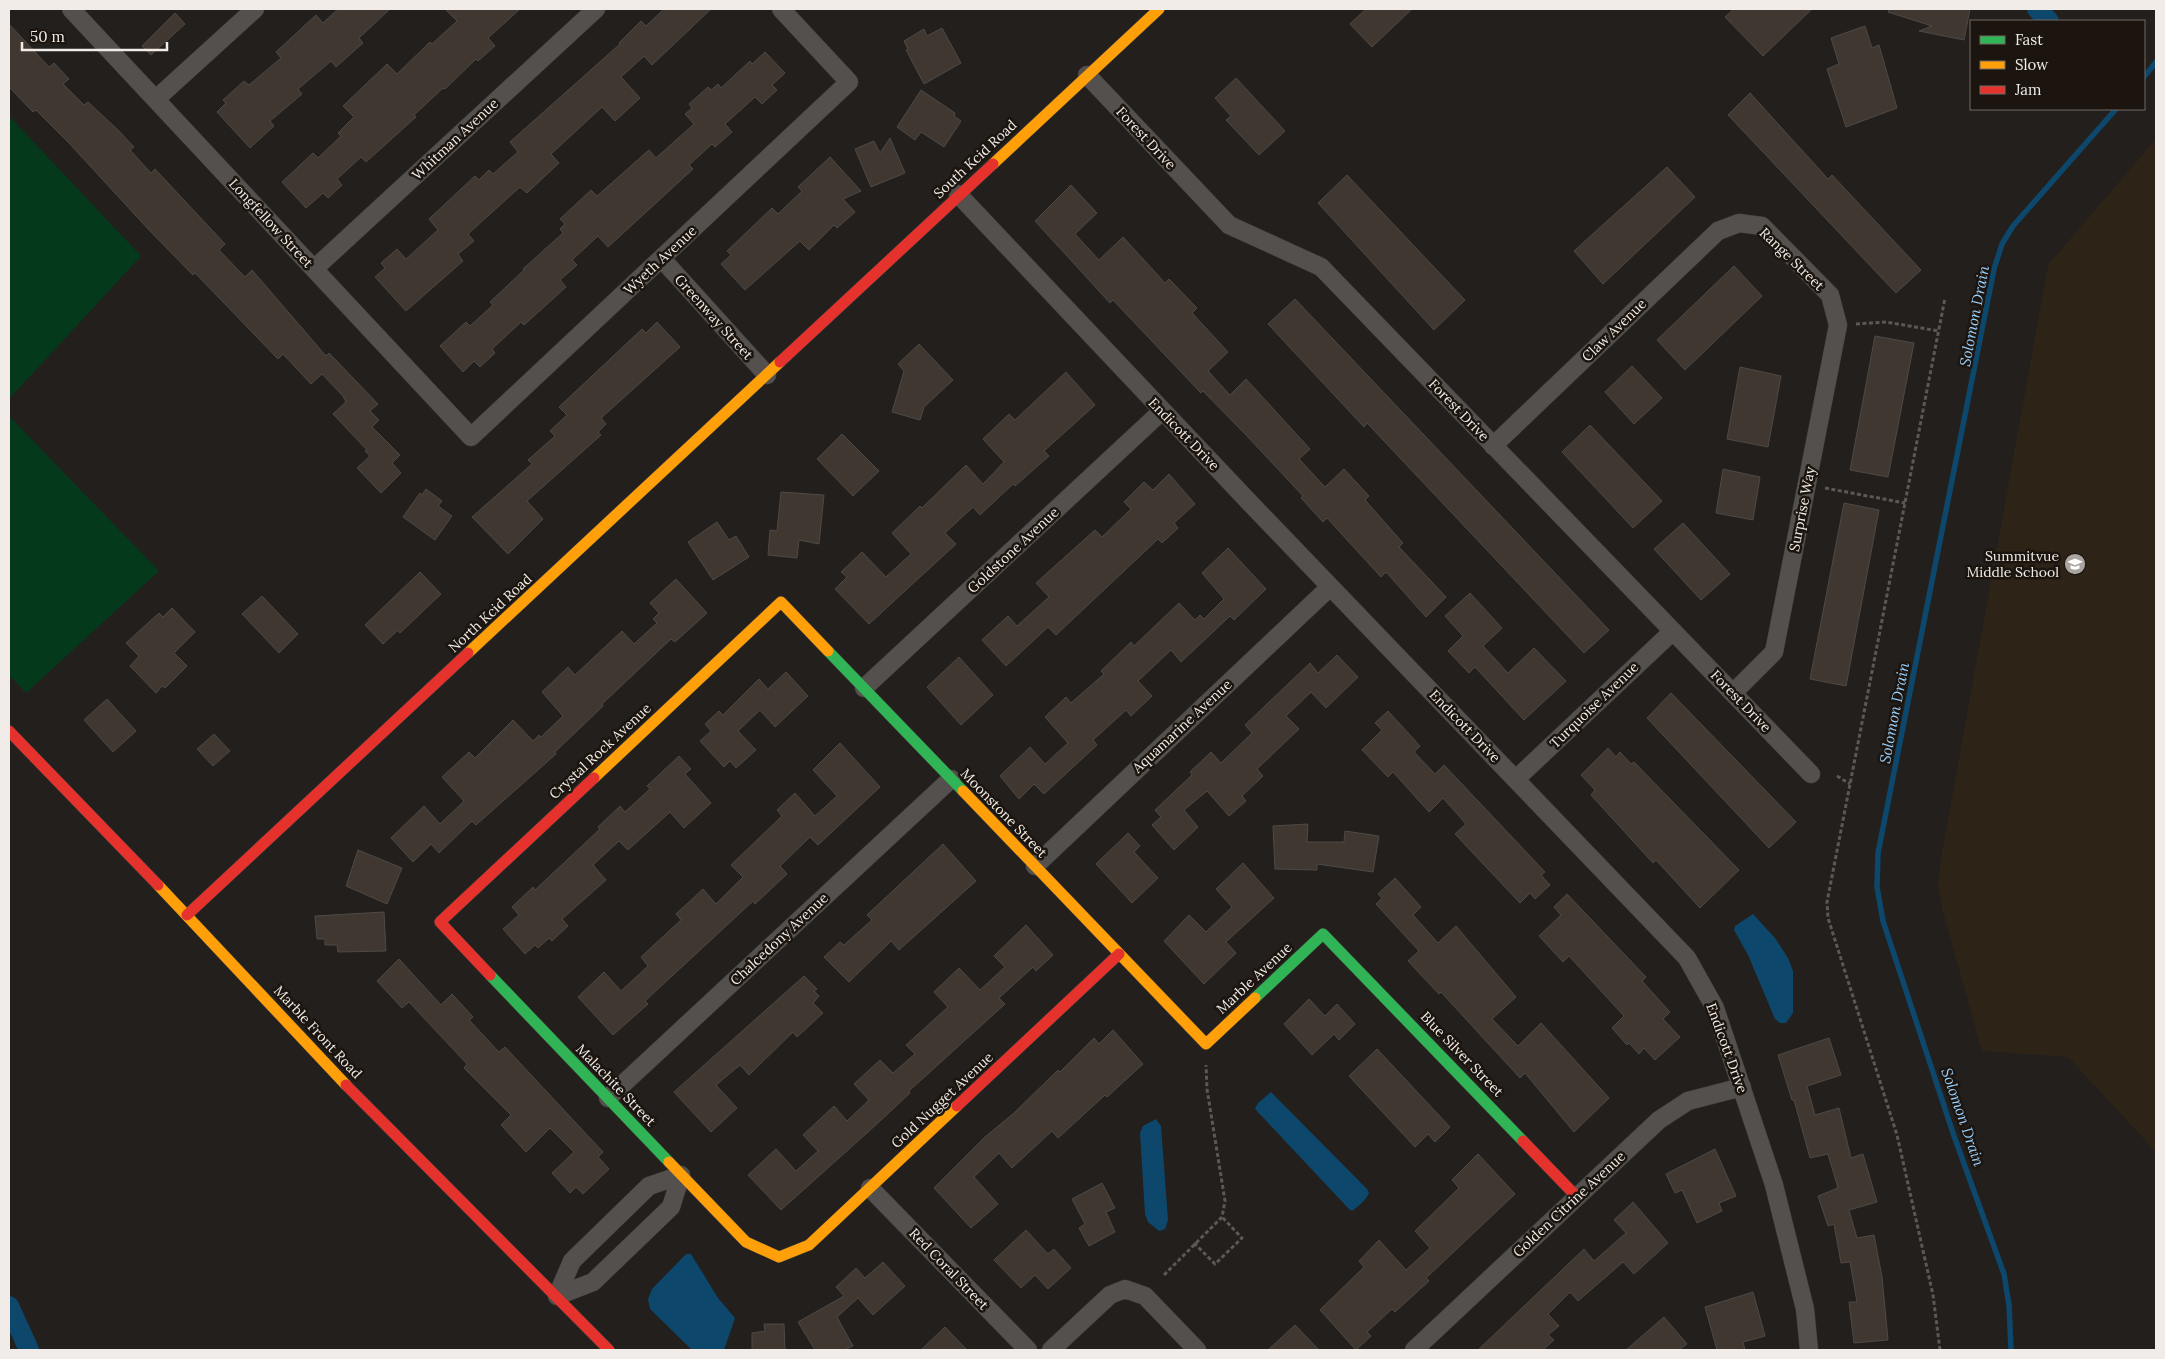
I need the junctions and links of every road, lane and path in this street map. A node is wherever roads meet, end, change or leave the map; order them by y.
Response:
1 (71, 9) edge
2 (255, 9) edge
3 (596, 9) edge
4 (781, 9) edge
5 (1159, 9) edge
6 (1087, 75) junction
7 (156, 100) junction
8 (958, 194) junction
9 (1739, 223) joint
10 (662, 258) junction
11 (314, 269) junction
12 (1945, 298) dead end
13 (1833, 309) joint
14 (1856, 324) dead end
15 (1938, 331) junction
16 (812, 333) joint
17 (767, 375) junction
18 (1162, 411) junction
19 (471, 437) joint
20 (1493, 446) junction
21 (1825, 488) dead end
22 (1905, 503) junction
23 (1330, 587) junction
24 (781, 602) joint
25 (1673, 630) junction
26 (864, 688) junction
27 (1733, 693) junction
28 (9, 731) edge
29 (1811, 774) dead end
30 (1837, 776) dead end
31 (951, 779) junction
32 (1516, 779) junction
33 (1850, 784) junction
34 (1035, 866) junction
35 (187, 915) junction
36 (440, 922) joint
37 (1323, 934) joint
38 (1119, 954) junction
39 (1206, 1044) junction
40 (1742, 1087) junction
41 (608, 1098) junction
42 (681, 1175) junction
43 (870, 1188) junction
44 (1577, 1196) junction
45 (1222, 1217) junction
46 (1194, 1243) junction
47 (779, 1257) joint
48 (1164, 1275) dead end
49 (556, 1296) junction
50 (609, 1350) edge
51 (1028, 1350) edge
52 (1051, 1350) edge
53 (1197, 1350) edge
54 (1414, 1350) edge
55 (1809, 1350) edge
56 (1940, 1350) edge

1 - 7 street, Longfellow Street
2 - 7 street
3 - 11 street, Whitman Avenue
4 - 10 street, Wyeth Avenue
5 - 6 street, South Kcid Road
6 - 8 street, South Kcid Road
6 - 20 street, Forest Drive
7 - 11 street, Longfellow Street
8 - 16 street, South Kcid Road
8 - 18 street, Endicott Drive
9 - 13 street, Range Street
9 - 20 street, Claw Avenue
10 - 17 street, Greenway Street
10 - 19 street, Wyeth Avenue
11 - 19 street, Longfellow Street
12 - 15 path
13 - 27 street, Surprise Way
14 - 15 path
15 - 22 path
16 - 17 street, North Kcid Road
17 - 35 street, North Kcid Road
18 - 23 street, Endicott Drive
18 - 26 street, Goldstone Avenue
20 - 25 street, Forest Drive
21 - 22 path
22 - 33 path
23 - 32 street, Endicott Drive
23 - 34 street, Aquamarine Avenue
24 - 26 street, Moonstone Street
24 - 36 street, Crystal Rock Avenue
25 - 27 street, Forest Drive
25 - 32 street, Turquoise Avenue
26 - 31 street, Moonstone Street
27 - 29 street, Forest Drive
28 - 35 street, Marble Front Road
30 - 33 path
31 - 34 street, Moonstone Street
31 - 41 street, Chalcedony Avenue
32 - 40 street, Endicott Drive
33 - 56 path
34 - 38 street, Moonstone Street
35 - 49 street, Marble Front Road
36 - 41 street, Malachite Street
37 - 39 street, Marble Avenue
37 - 44 street, Blue Silver Street
38 - 39 street, Moonstone Street
38 - 43 street, Gold Nugget Avenue
39 - 45 path
40 - 44 street, Golden Citrine Avenue
40 - 55 street, Endicott Drive
41 - 42 street, Malachite Street
42 - 47 street, Malachite Street
42 - 49 street
42 - 49 street
43 - 47 street, Gold Nugget Avenue
43 - 51 street, Red Coral Street
44 - 54 street, Golden Citrine Avenue
45 - 46 path
45 - 46 path
46 - 48 path
49 - 50 street, Marble Front Road
52 - 53 street

